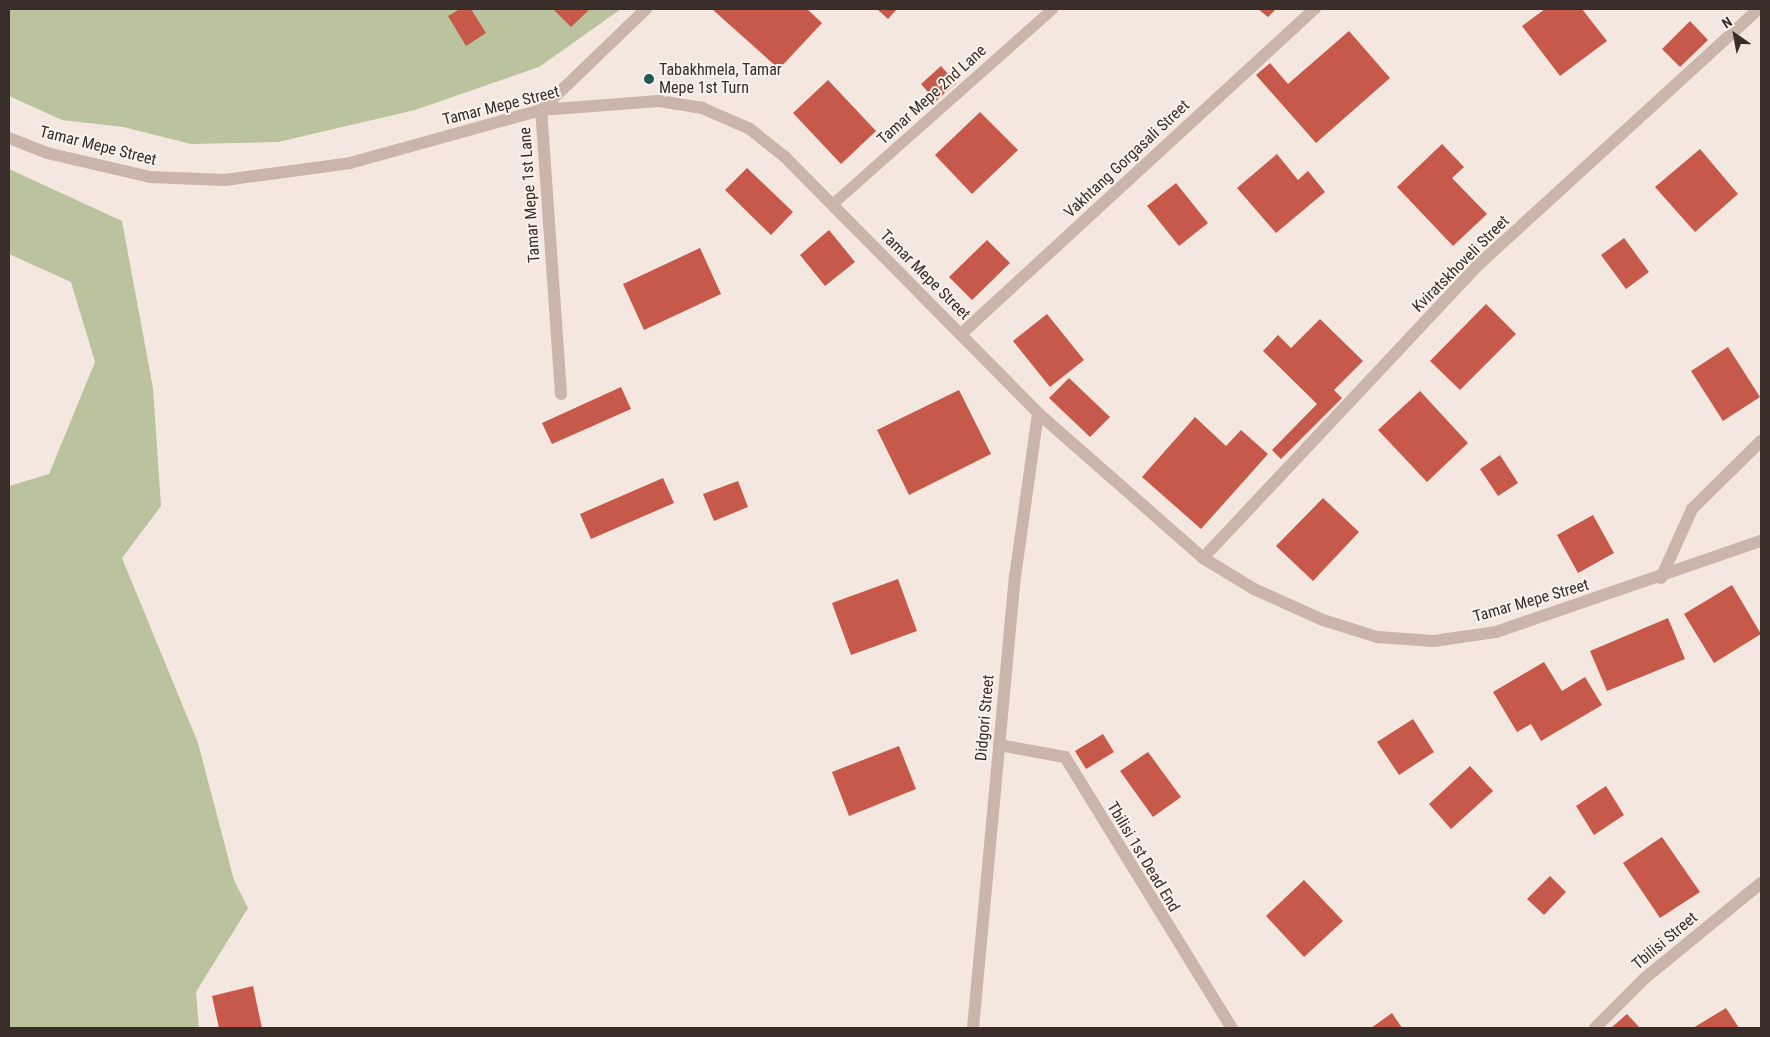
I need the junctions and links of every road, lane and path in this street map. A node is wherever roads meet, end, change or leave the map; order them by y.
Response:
1 (646, 9) edge
2 (1052, 9) edge
3 (1315, 9) edge
4 (1758, 9) edge
5 (541, 110) junction
6 (9, 138) edge
7 (832, 204) junction
8 (961, 334) junction
9 (561, 394) dead end
10 (1038, 413) junction
11 (1761, 441) edge
12 (1761, 541) edge
13 (1203, 558) junction
14 (1661, 578) junction
15 (999, 745) junction
16 (1761, 883) edge
17 (973, 1028) edge
18 (1232, 1028) edge
19 (1595, 1028) edge

1 - 5 street, Tamar Mepe 1st Lane
2 - 7 lane, Tamar Mepe 2nd Lane
3 - 8 street, Vakhtang Gorgasali Street
4 - 13 street, Kviratskhoveli Street
5 - 6 street, Tamar Mepe Street
5 - 7 street, Tamar Mepe Street
5 - 9 street, Tamar Mepe 1st Lane
7 - 8 street, Tamar Mepe Street
8 - 10 street, Tamar Mepe Street
10 - 13 street, Tamar Mepe Street
10 - 15 street, Didgori Street
11 - 14 street
12 - 14 street, Tamar Mepe Street
13 - 14 street, Tamar Mepe Street
15 - 17 street, Didgori Street
15 - 18 street, Tbilisi 1st Dead End
16 - 19 street, Tbilisi Street

